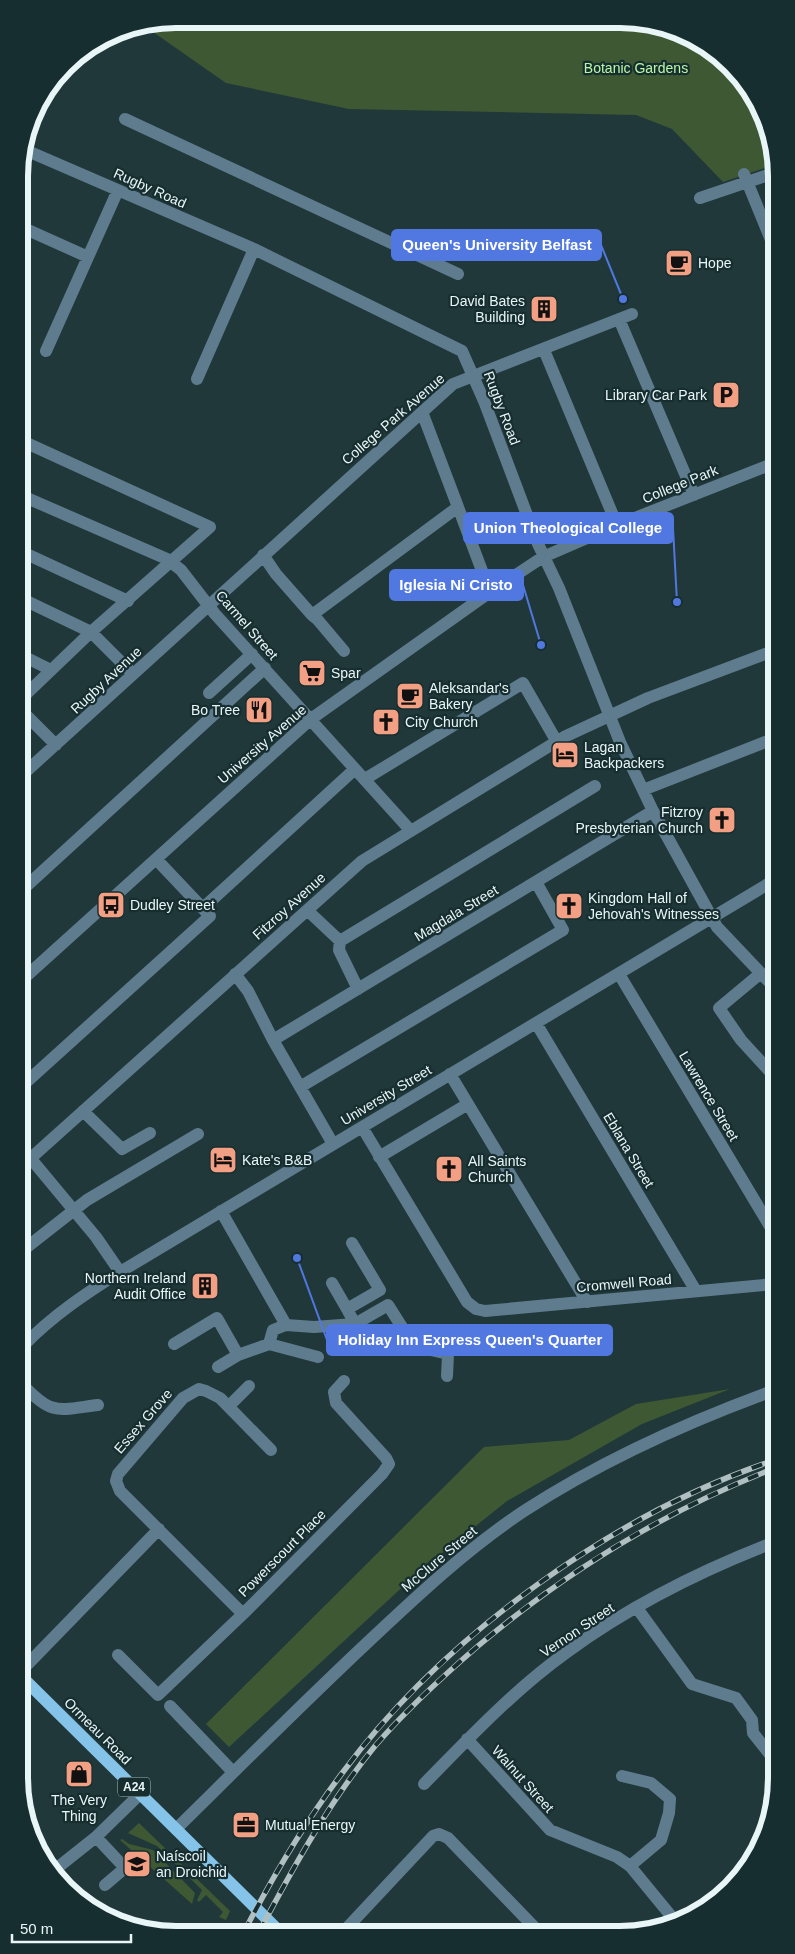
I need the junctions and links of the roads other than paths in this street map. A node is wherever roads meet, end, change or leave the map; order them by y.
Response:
1 (125, 119) dead end
2 (30, 151) edge
3 (768, 175) edge
4 (746, 178) junction
5 (118, 190) junction
6 (700, 198) dead end
7 (28, 230) edge
8 (768, 232) edge
9 (254, 250) junction
10 (88, 257) junction
11 (458, 274) dead end
12 (632, 314) dead end
13 (619, 319) junction
14 (544, 350) junction
15 (46, 352) dead end
16 (473, 375) junction
17 (196, 379) dead end
18 (422, 412) junction
19 (28, 444) edge
20 (768, 466) edge
21 (694, 495) junction
22 (28, 499) edge
23 (458, 507) junction
24 (617, 525) junction
25 (28, 555) edge
26 (264, 555) junction
27 (543, 557) junction
28 (171, 563) junction
29 (490, 592) junction
30 (128, 601) junction
31 (28, 602) edge
32 (209, 605) junction
33 (312, 615) junction
34 (91, 632) junction
35 (344, 651) dead end
36 (768, 653) edge
37 (252, 654) junction
38 (28, 658) edge
39 (265, 668) junction
40 (51, 670) junction
41 (133, 674) junction
42 (28, 693) edge
43 (208, 693) dead end
44 (609, 714) junction
45 (28, 717) edge
46 (311, 720) junction
47 (768, 741) edge
48 (557, 742) junction
49 (56, 745) junction
50 (355, 769) junction
51 (28, 770) edge
52 (364, 779) junction
53 (595, 786) dead end
54 (643, 790) junction
55 (653, 810) junction
56 (411, 831) junction
57 (156, 859) junction
58 (536, 882) junction
59 (768, 884) edge
60 (28, 886) edge
61 (203, 908) junction
62 (307, 910) junction
63 (711, 917) junction
64 (340, 941) junction
65 (761, 973) junction
66 (235, 974) junction
67 (619, 974) junction
68 (27, 975) edge
69 (768, 980) edge
70 (358, 989) junction
71 (536, 1023) junction
72 (273, 1040) junction
73 (767, 1069) edge
74 (450, 1074) junction
75 (27, 1081) edge
76 (300, 1087) junction
77 (468, 1104) junction
78 (83, 1111) junction
79 (362, 1127) junction
80 (150, 1132) dead end
81 (198, 1134) dead end
82 (333, 1144) junction
83 (379, 1157) junction
84 (27, 1162) edge
85 (74, 1210) junction
86 (221, 1211) junction
87 (767, 1221) edge
88 (352, 1243) dead end
89 (27, 1247) edge
90 (120, 1272) junction
91 (332, 1283) dead end
92 (767, 1285) edge
93 (696, 1291) junction
94 (587, 1302) junction
95 (347, 1309) junction
96 (355, 1324) junction
97 (286, 1325) junction
98 (27, 1342) edge
99 (174, 1344) dead end
100 (269, 1344) junction
101 (238, 1355) junction
102 (318, 1357) dead end
103 (218, 1367) dead end
104 (447, 1376) dead end
105 (344, 1380) dead end
106 (249, 1386) dead end
107 (27, 1390) edge
108 (767, 1393) edge
109 (98, 1405) dead end
110 (228, 1406) junction
111 (271, 1450) dead end
112 (159, 1529) junction
113 (767, 1545) edge
114 (637, 1608) junction
115 (243, 1614) junction
116 (118, 1655) dead end
117 (27, 1665) edge
118 (27, 1687) edge
119 (170, 1706) dead end
120 (467, 1739) junction
121 (767, 1751) edge
122 (233, 1772) junction
123 (622, 1776) dead end
124 (424, 1784) dead end
125 (140, 1794) junction
126 (176, 1829) junction
127 (96, 1837) junction
128 (630, 1866) junction
129 (57, 1868) edge
130 (105, 1885) dead end
131 (669, 1917) edge
132 (274, 1926) edge
133 (349, 1926) edge
134 (534, 1926) edge

1 - 11 street
2 - 5 street, Rugby Road
3 - 4 street
4 - 6 street
4 - 8 street
5 - 9 street, Rugby Road
5 - 10 street
7 - 10 street
9 - 16 street, Rugby Road
9 - 17 street
10 - 15 street
12 - 13 street, College Park Avenue
13 - 14 street, College Park Avenue
13 - 21 street
14 - 16 street, College Park Avenue
14 - 24 street
16 - 18 street, College Park Avenue
16 - 27 street, Rugby Road
18 - 23 street
18 - 26 street, College Park Avenue
19 - 28 street
20 - 21 street, College Park
21 - 24 street, College Park
22 - 28 street, Carmel Street
23 - 29 street
23 - 33 street
24 - 27 street, College Park
25 - 30 street
26 - 32 street, College Park Avenue
26 - 33 street
27 - 29 street, University Avenue
27 - 44 street, Rugby Road
28 - 30 street
28 - 32 street, Carmel Street
29 - 46 street, University Avenue
30 - 34 street
31 - 34 street
32 - 37 street, Carmel Street
32 - 41 street, Rugby Avenue
33 - 35 street
34 - 40 street
34 - 41 street
36 - 44 street, Fitzroy Avenue
37 - 39 street, Carmel Street
37 - 43 street
38 - 40 street
39 - 46 street, Carmel Street
39 - 60 street
40 - 42 street
41 - 49 street, Rugby Avenue
44 - 48 street, Fitzroy Avenue
44 - 54 street, Rugby Road
45 - 49 street
46 - 50 street, Carmel Street
46 - 57 street, University Avenue
47 - 54 street
48 - 52 street
48 - 56 street, Fitzroy Avenue
49 - 51 street, Rugby Avenue
50 - 52 street, Carmel Street
50 - 61 street
52 - 56 street, Carmel Street
53 - 64 street
54 - 55 street, Rugby Road
55 - 58 street, Magdala Street
55 - 63 street, Rugby Road
56 - 62 street, Fitzroy Avenue
57 - 61 street
57 - 68 street, University Avenue
58 - 70 street, Magdala Street
58 - 76 street
59 - 63 street, University Street
61 - 75 street
62 - 64 street
62 - 66 street, Fitzroy Avenue
63 - 65 street, Rugby Road
63 - 67 street, University Street
64 - 70 street
65 - 69 street, Rugby Road
65 - 73 street
66 - 72 street
66 - 78 street, Fitzroy Avenue
67 - 71 street, University Street
67 - 87 street, Lawrence Street
70 - 72 street, Magdala Street
71 - 74 street, University Street
71 - 93 street, Eblana Street
72 - 76 street
74 - 77 street
74 - 79 street, University Street
76 - 82 street
77 - 83 street
77 - 94 street
78 - 80 street
78 - 84 street, Fitzroy Avenue
79 - 82 street, University Street
79 - 83 street
81 - 85 street
82 - 86 street, University Street
83 - 94 street, Cromwell Road
84 - 85 street
85 - 89 street
85 - 90 street
86 - 90 street, University Street
86 - 97 street
88 - 95 street
90 - 98 street, University Street
91 - 95 street
92 - 93 street, Cromwell Road
93 - 94 street, Cromwell Road
95 - 96 street
96 - 97 street
96 - 104 street
97 - 100 street
99 - 101 street
100 - 101 street
100 - 102 street
101 - 103 street
105 - 115 street, Powerscourt Place
106 - 110 street
107 - 109 street
108 - 122 street, McClure Street
110 - 111 street, Essex Grove
110 - 112 street, Essex Grove
112 - 115 street, Essex Grove
112 - 117 street
113 - 114 street, Vernon Street
114 - 120 street, Vernon Street
114 - 121 street
115 - 116 street, Powerscourt Place
118 - 125 main road, Ormeau Road / A24
119 - 122 street
120 - 124 street, Vernon Street
120 - 128 street, Walnut Street
122 - 126 street, McClure Street
123 - 128 street
125 - 126 main road, Ormeau Road / A24
125 - 127 street
126 - 132 main road, Ormeau Road / A24
127 - 129 street
127 - 130 street
128 - 131 street, Walnut Street
133 - 134 street

